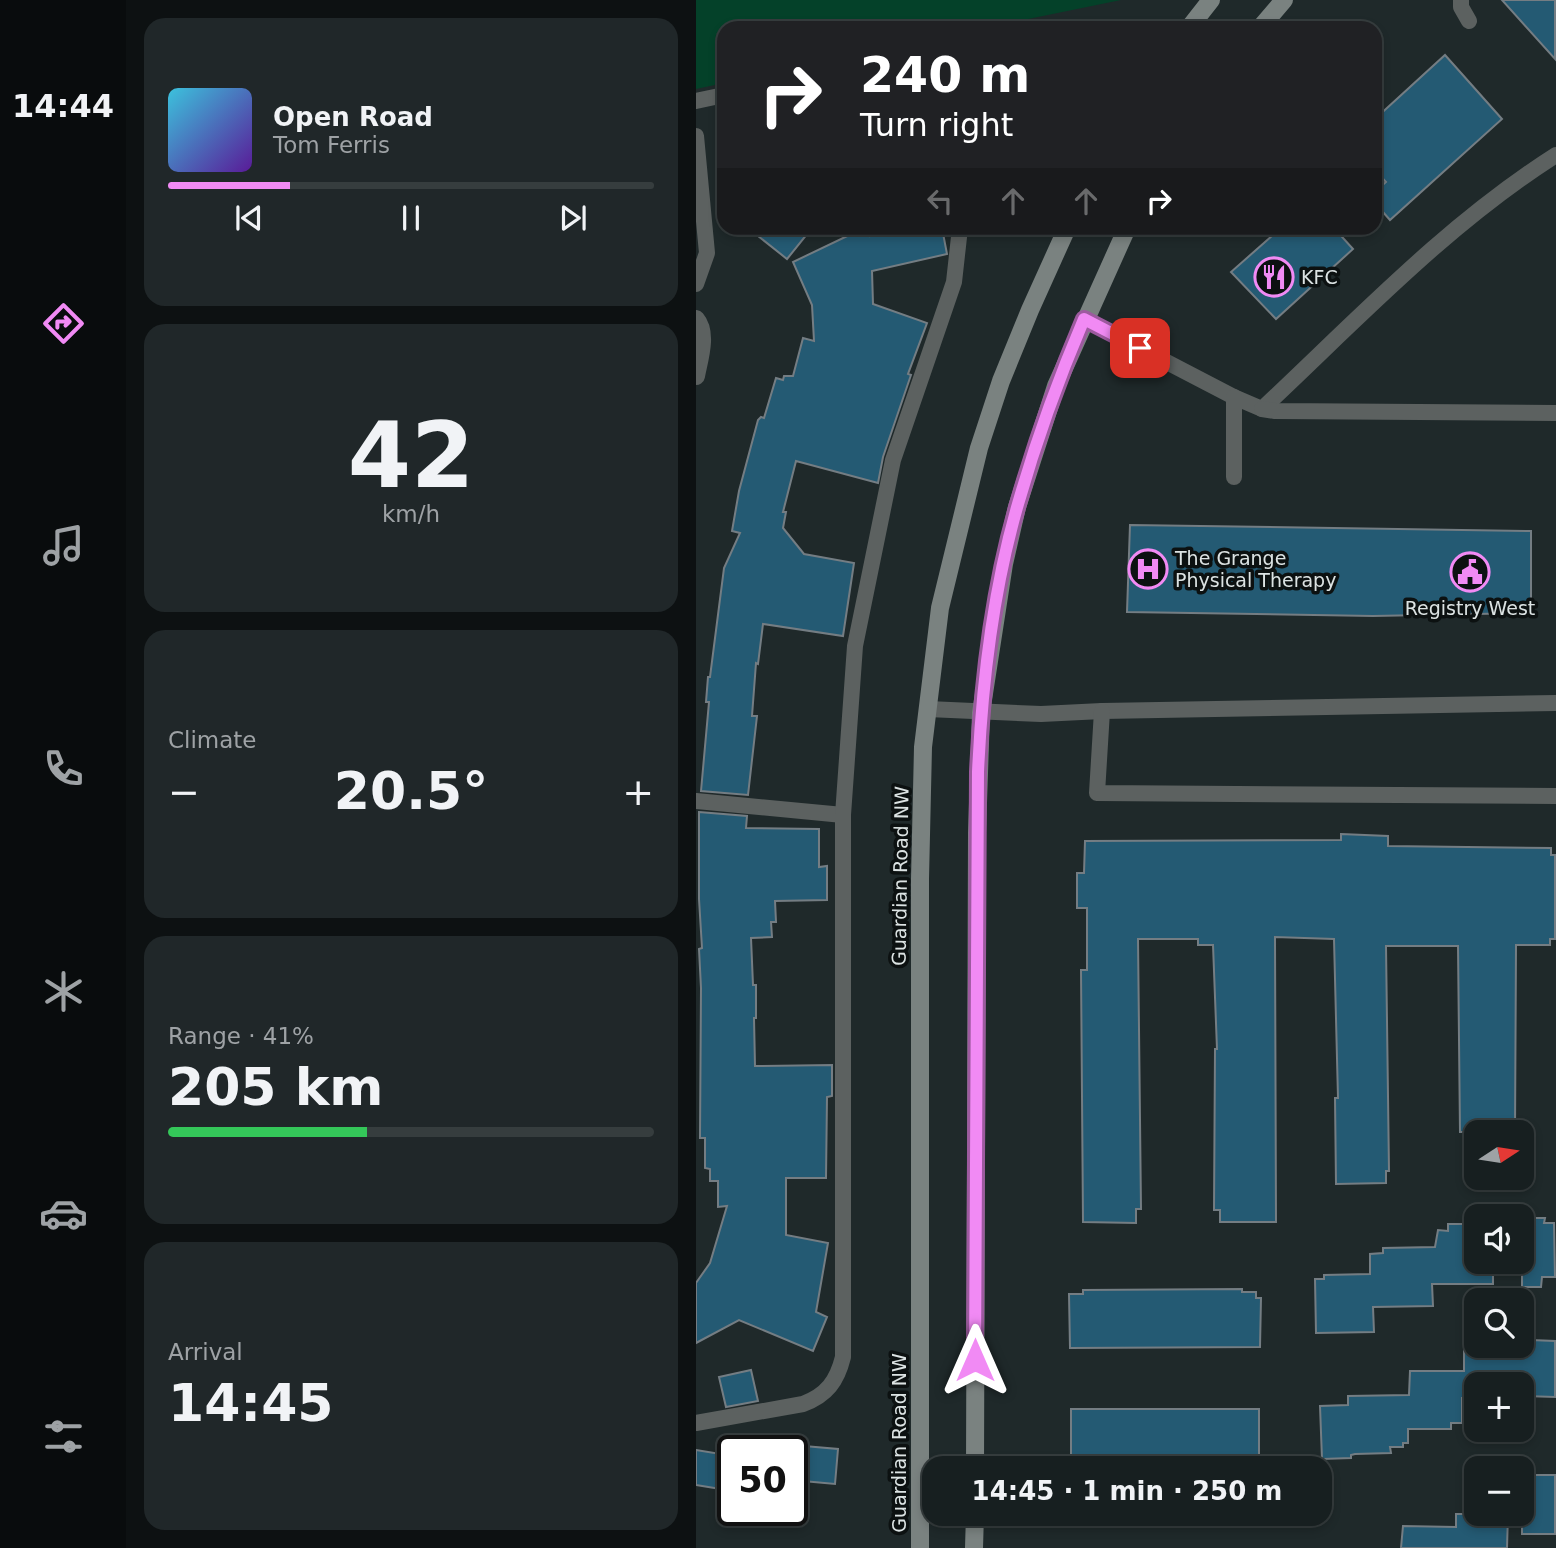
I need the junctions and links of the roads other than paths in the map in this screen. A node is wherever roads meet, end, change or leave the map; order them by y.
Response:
1 (1211, 0) edge
2 (1284, 0) edge
3 (1461, 0) edge
4 (1195, 21) edge
5 (1267, 21) edge
6 (1469, 21) dead end
7 (717, 96) edge
8 (696, 101) edge
9 (696, 136) edge
10 (1555, 155) edge
11 (959, 235) edge
12 (1064, 235) edge
13 (1123, 235) edge
14 (696, 284) edge
15 (696, 319) edge
16 (1084, 319) junction
17 (696, 376) edge
18 (1234, 397) junction
19 (1261, 409) junction
20 (1555, 414) edge
21 (1234, 477) dead end
22 (1555, 703) edge
23 (928, 709) junction
24 (1102, 711) junction
25 (981, 713) junction
26 (1555, 796) edge
27 (696, 801) edge
28 (843, 815) junction
29 (696, 1423) edge
30 (975, 1456) edge
31 (975, 1526) edge
32 (920, 1548) edge
33 (974, 1548) edge

1 - 4 main road
2 - 5 main road
3 - 6 lane
7 - 8 lane
9 - 14 lane
10 - 19 lane
11 - 28 lane
12 - 23 main road, Guardian Road NW
13 - 16 main road
15 - 17 street
16 - 18 lane
16 - 25 main road
18 - 19 lane
18 - 21 lane
19 - 20 lane
22 - 24 lane
23 - 25 lane
23 - 32 main road, Guardian Road NW
24 - 25 lane
24 - 26 lane
25 - 30 main road
27 - 28 lane
28 - 29 lane
31 - 33 main road

